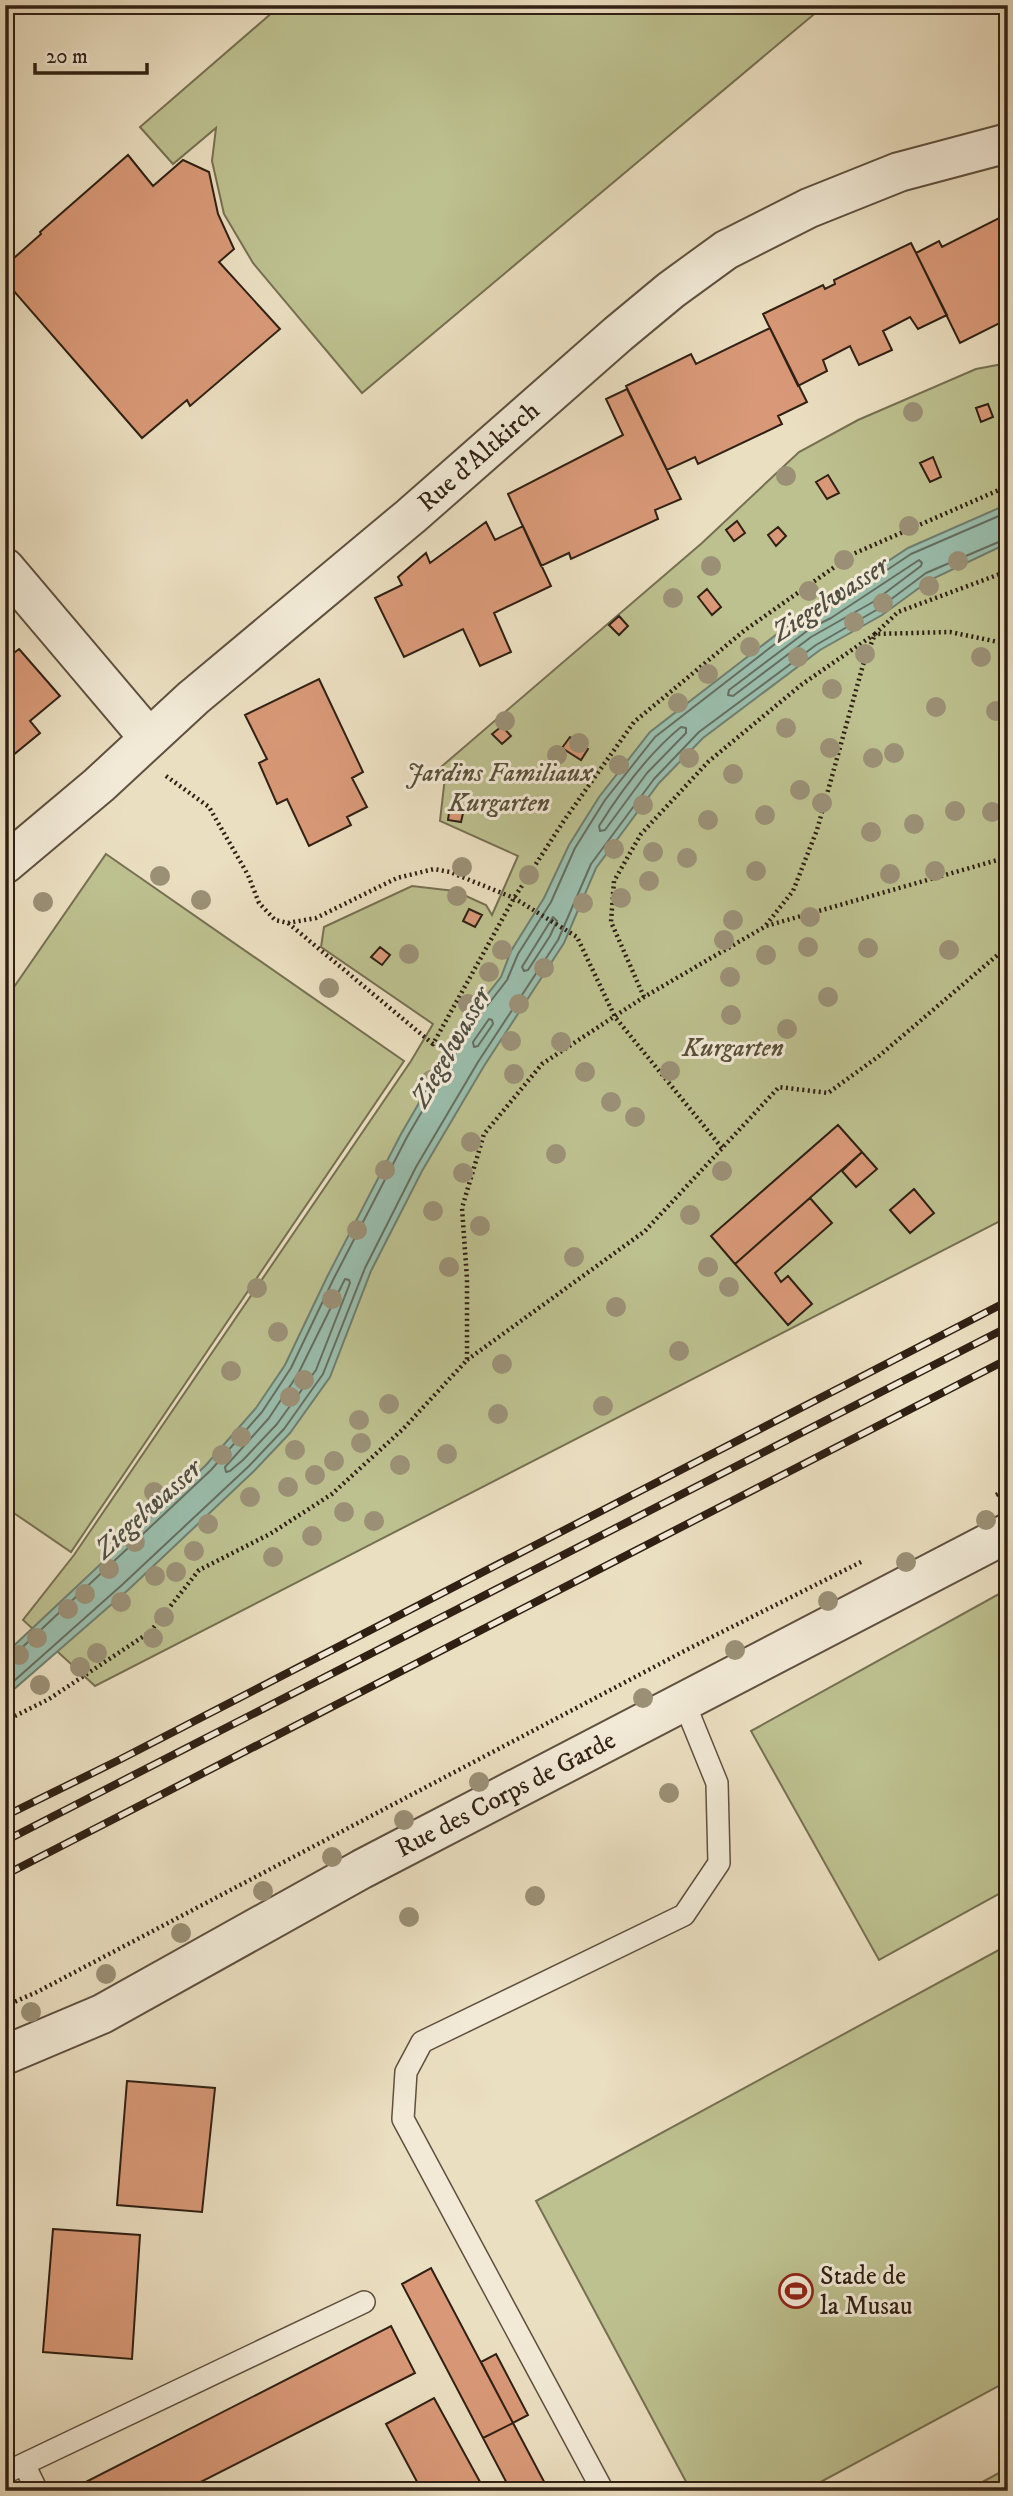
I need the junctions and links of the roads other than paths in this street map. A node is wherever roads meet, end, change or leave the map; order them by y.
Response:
1 (1008, 143) edge
2 (5, 568) edge
3 (142, 745) junction
4 (5, 864) edge
5 (1008, 1534) edge
6 (684, 1702) junction
7 (5, 2055) edge
8 (364, 2302) dead end
9 (15, 2468) edge
10 (37, 2491) edge
11 (603, 2491) edge

1 - 3 street, Rue d'Altkirch
2 - 3 street
3 - 4 street, Rue d'Altkirch
5 - 6 street, Rue des Corps de Garde
6 - 7 street, Rue des Corps de Garde
6 - 11 lane
8 - 9 lane
9 - 10 lane

